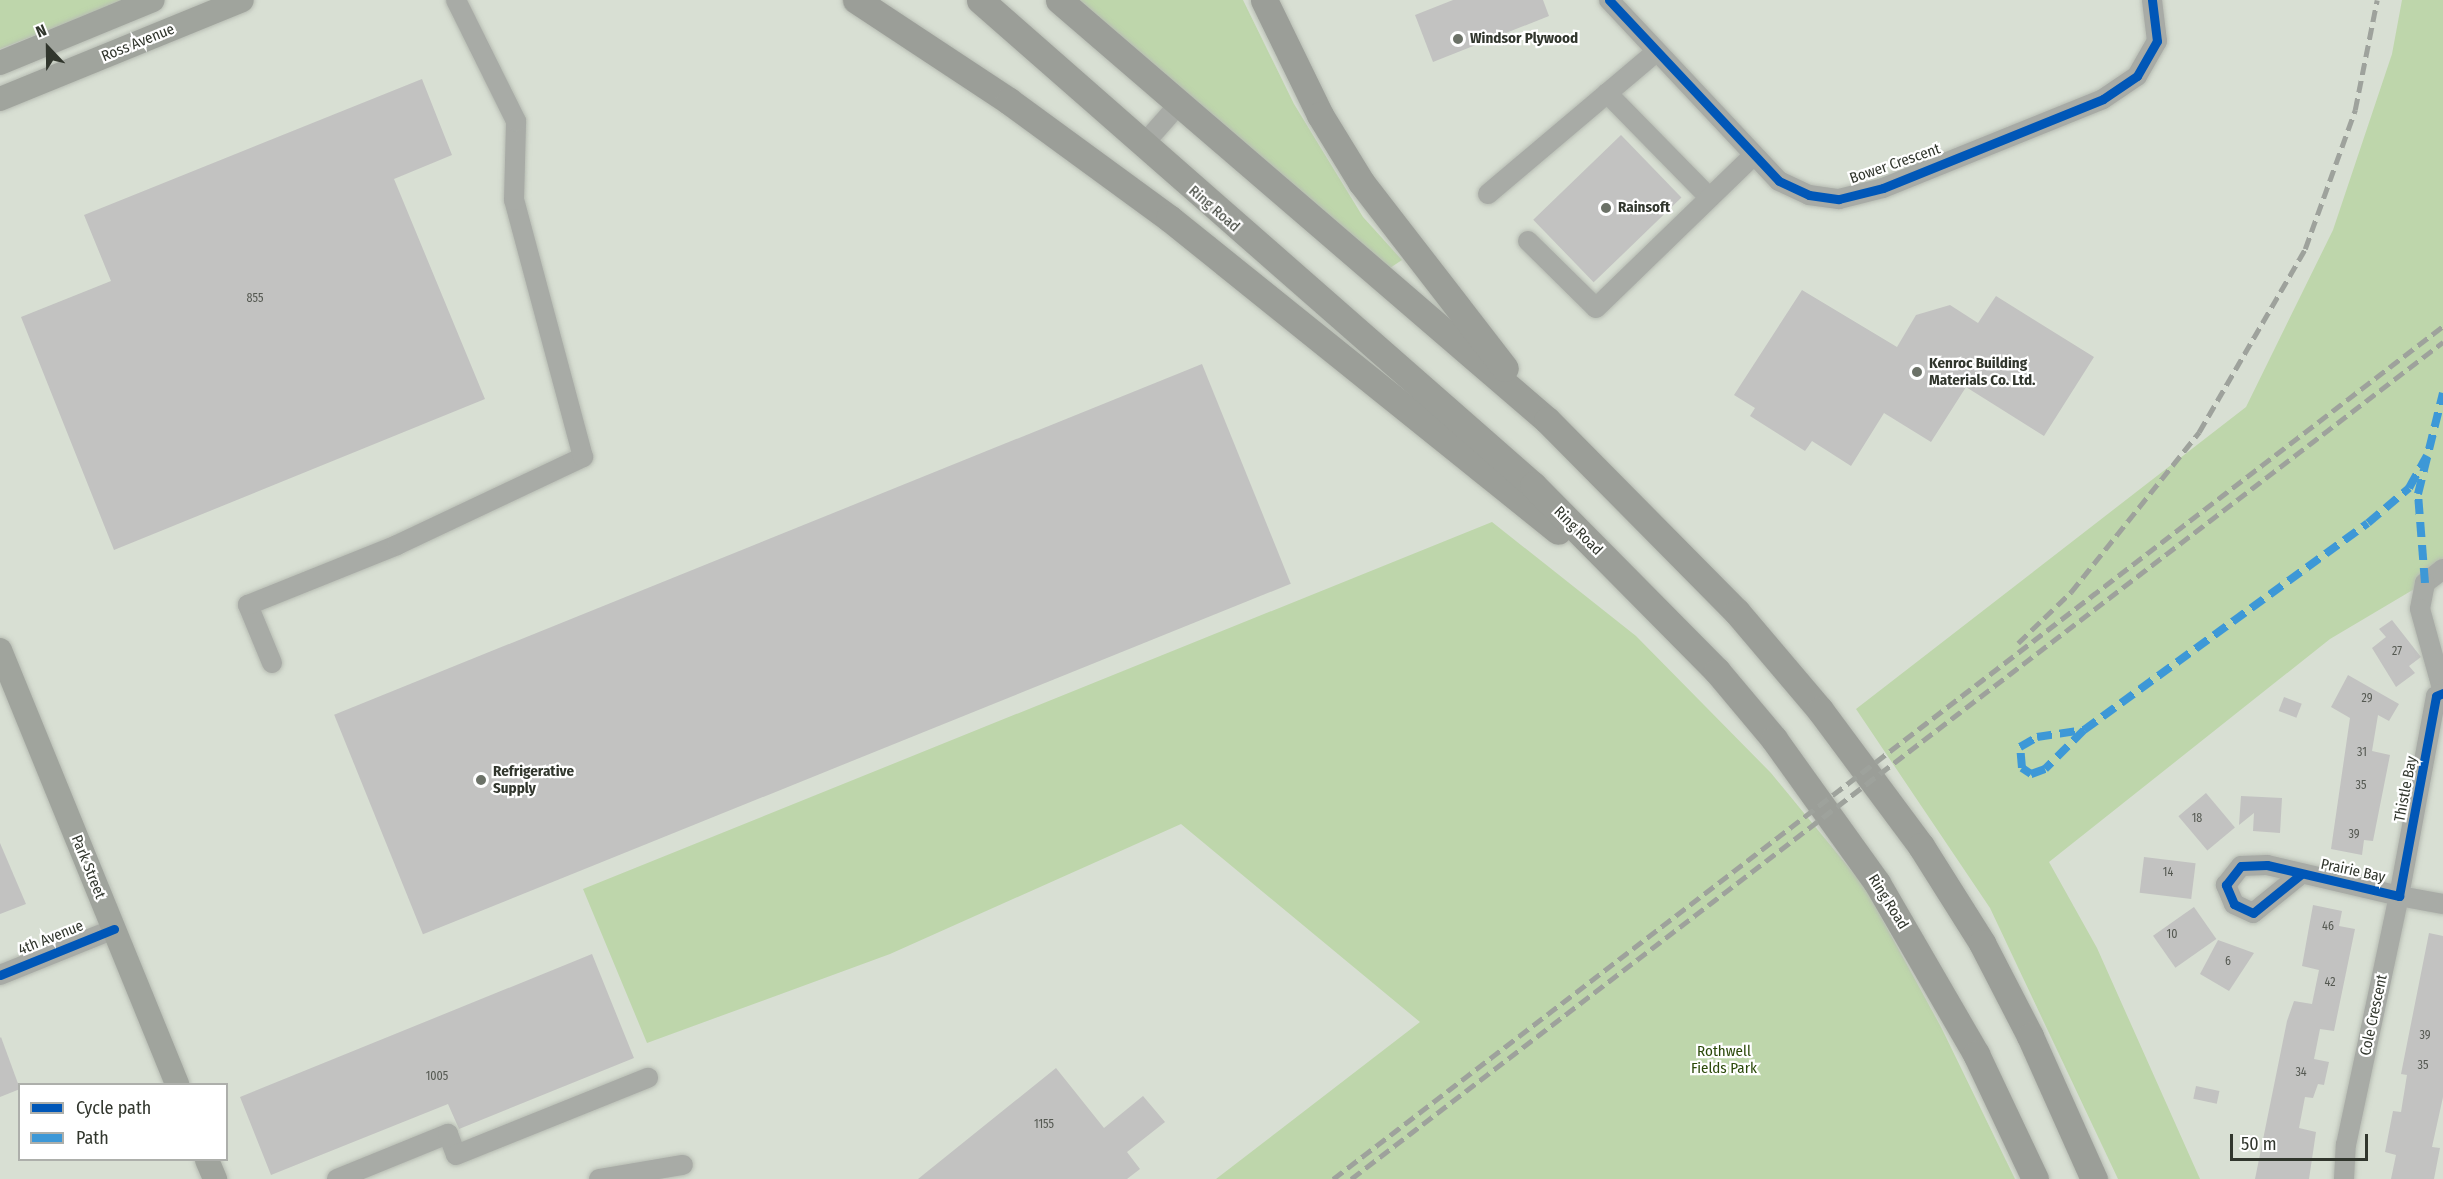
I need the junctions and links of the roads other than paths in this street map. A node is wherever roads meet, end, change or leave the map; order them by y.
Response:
1 (153, 0) edge
2 (242, 0) edge
3 (456, 0) edge
4 (856, 0) edge
5 (980, 0) edge
6 (1059, 0) edge
7 (1263, 0) edge
8 (1609, 0) edge
9 (2152, 0) edge
10 (1654, 53) junction
11 (0, 63) edge
12 (1606, 93) junction
13 (0, 99) edge
14 (1179, 104) junction
15 (1142, 146) junction
16 (1752, 157) junction
17 (1488, 194) dead end
18 (1708, 197) junction
19 (1528, 241) dead end
20 (1547, 420) junction
21 (2443, 569) edge
22 (1656, 610) junction
23 (0, 650) edge
24 (272, 663) dead end
25 (2443, 692) edge
26 (2435, 756) edge
27 (2300, 875) dead end
28 (2399, 896) junction
29 (2443, 904) edge
30 (114, 929) junction
31 (0, 975) edge
32 (648, 1078) dead end
33 (177, 1083) edge
34 (207, 1161) edge
35 (683, 1165) dead end
36 (215, 1179) edge
37 (338, 1179) edge
38 (599, 1179) edge
39 (2035, 1179) edge
40 (2094, 1179) edge
41 (2344, 1179) edge

1 - 11 main road
2 - 13 main road, Ross Avenue
3 - 24 street
4 - 22 highway
5 - 15 highway, Ring Road
6 - 14 highway
7 - 20 highway
8 - 10 street, Bower Crescent
9 - 16 street, Bower Crescent
10 - 12 street
10 - 16 street, Bower Crescent
12 - 17 street
12 - 18 street
14 - 15 street
14 - 20 highway
15 - 22 highway, Ring Road
16 - 18 street
18 - 19 street
20 - 40 highway
21 - 25 street
22 - 39 highway, Ring Road
23 - 30 main road, Park Street
25 - 26 street, Thistle Bay
26 - 28 street, Thistle Bay
27 - 28 street, Prairie Bay
28 - 29 street
28 - 41 street, Cole Crescent
30 - 31 street, 4th Avenue
30 - 33 main road, Park Street
32 - 37 street
34 - 36 main road
35 - 38 street

